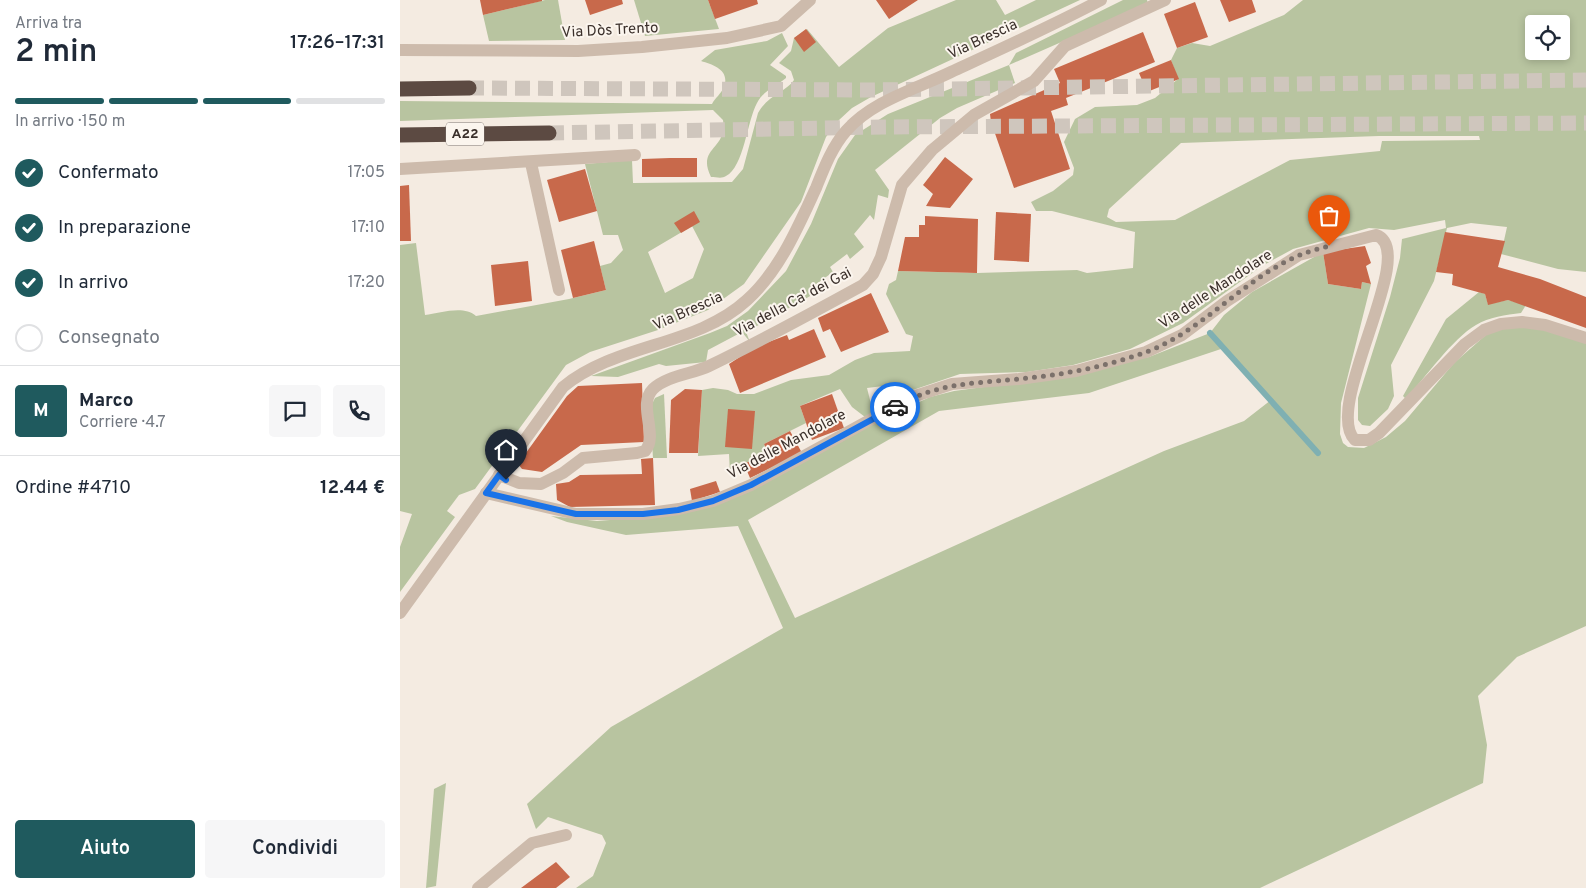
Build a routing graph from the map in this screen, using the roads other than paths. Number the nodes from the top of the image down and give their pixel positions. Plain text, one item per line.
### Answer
1 (810, 0) edge
2 (1101, 0) edge
3 (1165, 0) edge
4 (400, 50) edge
5 (400, 88) edge
6 (469, 88) tunnel mouth
7 (549, 133) tunnel mouth
8 (400, 135) edge
9 (635, 155) dead end
10 (531, 162) junction
11 (400, 169) edge
12 (559, 290) dead end
13 (1586, 338) edge
14 (499, 475) junction
15 (486, 493) junction
16 (400, 613) edge
17 (566, 835) dead end
18 (478, 888) edge

1 - 4 street, Via Dòs Trento
2 - 14 street, Via Brescia
3 - 14 street, Via della Ca' dei Gai
5 - 6 highway
7 - 8 highway, A22
9 - 10 street
10 - 11 street
10 - 12 street
13 - 15 street, Via delle Mandolare
14 - 15 street, Via Brescia
15 - 16 street, Via Brescia
17 - 18 street

